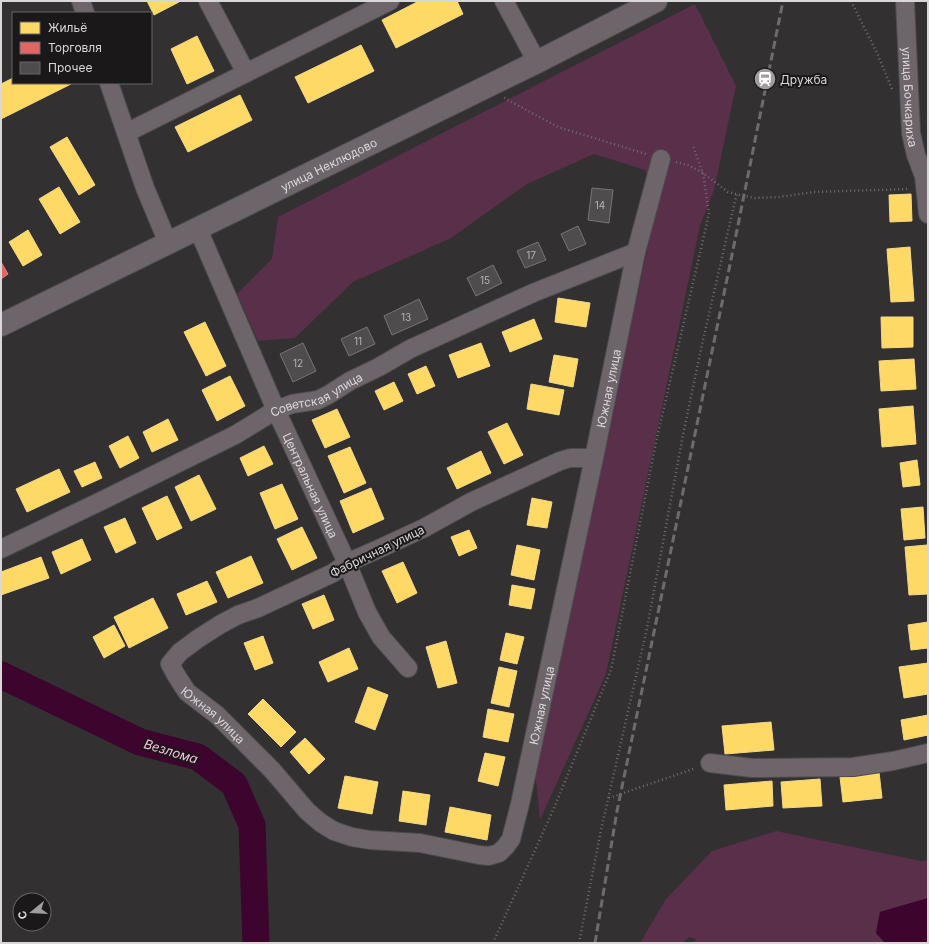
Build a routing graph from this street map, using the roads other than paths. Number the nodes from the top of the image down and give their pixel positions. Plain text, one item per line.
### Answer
1 (82, 1) edge
2 (208, 1) edge
3 (390, 1) edge
4 (504, 1) edge
5 (656, 1) edge
6 (905, 1) edge
7 (85, 12) edge
8 (537, 62) junction
9 (246, 73) junction
10 (109, 84) edge
11 (126, 133) junction
12 (661, 159) road end
13 (926, 180) edge
14 (928, 214) edge
15 (198, 229) junction
16 (168, 243) junction
17 (636, 252) junction
18 (1, 325) edge
19 (276, 410) junction
20 (594, 458) junction
21 (1, 548) edge
22 (347, 563) junction
23 (170, 664) joint
24 (408, 668) dead end
25 (928, 753) edge
26 (710, 763) road end

1 - 7 street
2 - 9 street
3 - 9 street
4 - 8 street
5 - 8 main road, улица Неклюдово
6 - 13 street, улица Бочкариха
8 - 15 main road, улица Неклюдово
9 - 11 street
10 - 11 street
11 - 16 street
12 - 17 street, Южная улица
13 - 14 street, улица Бочкариха
15 - 16 main road, улица Неклюдово
15 - 19 street, Центральная улица
16 - 18 main road, улица Неклюдово
17 - 19 street, Советская улица
17 - 20 street, Южная улица
19 - 21 street, Советская улица
19 - 22 street, Центральная улица
20 - 22 street, Фабричная улица
20 - 23 street, Южная улица
22 - 23 street, Фабричная улица
22 - 24 street, Центральная улица
25 - 26 street

